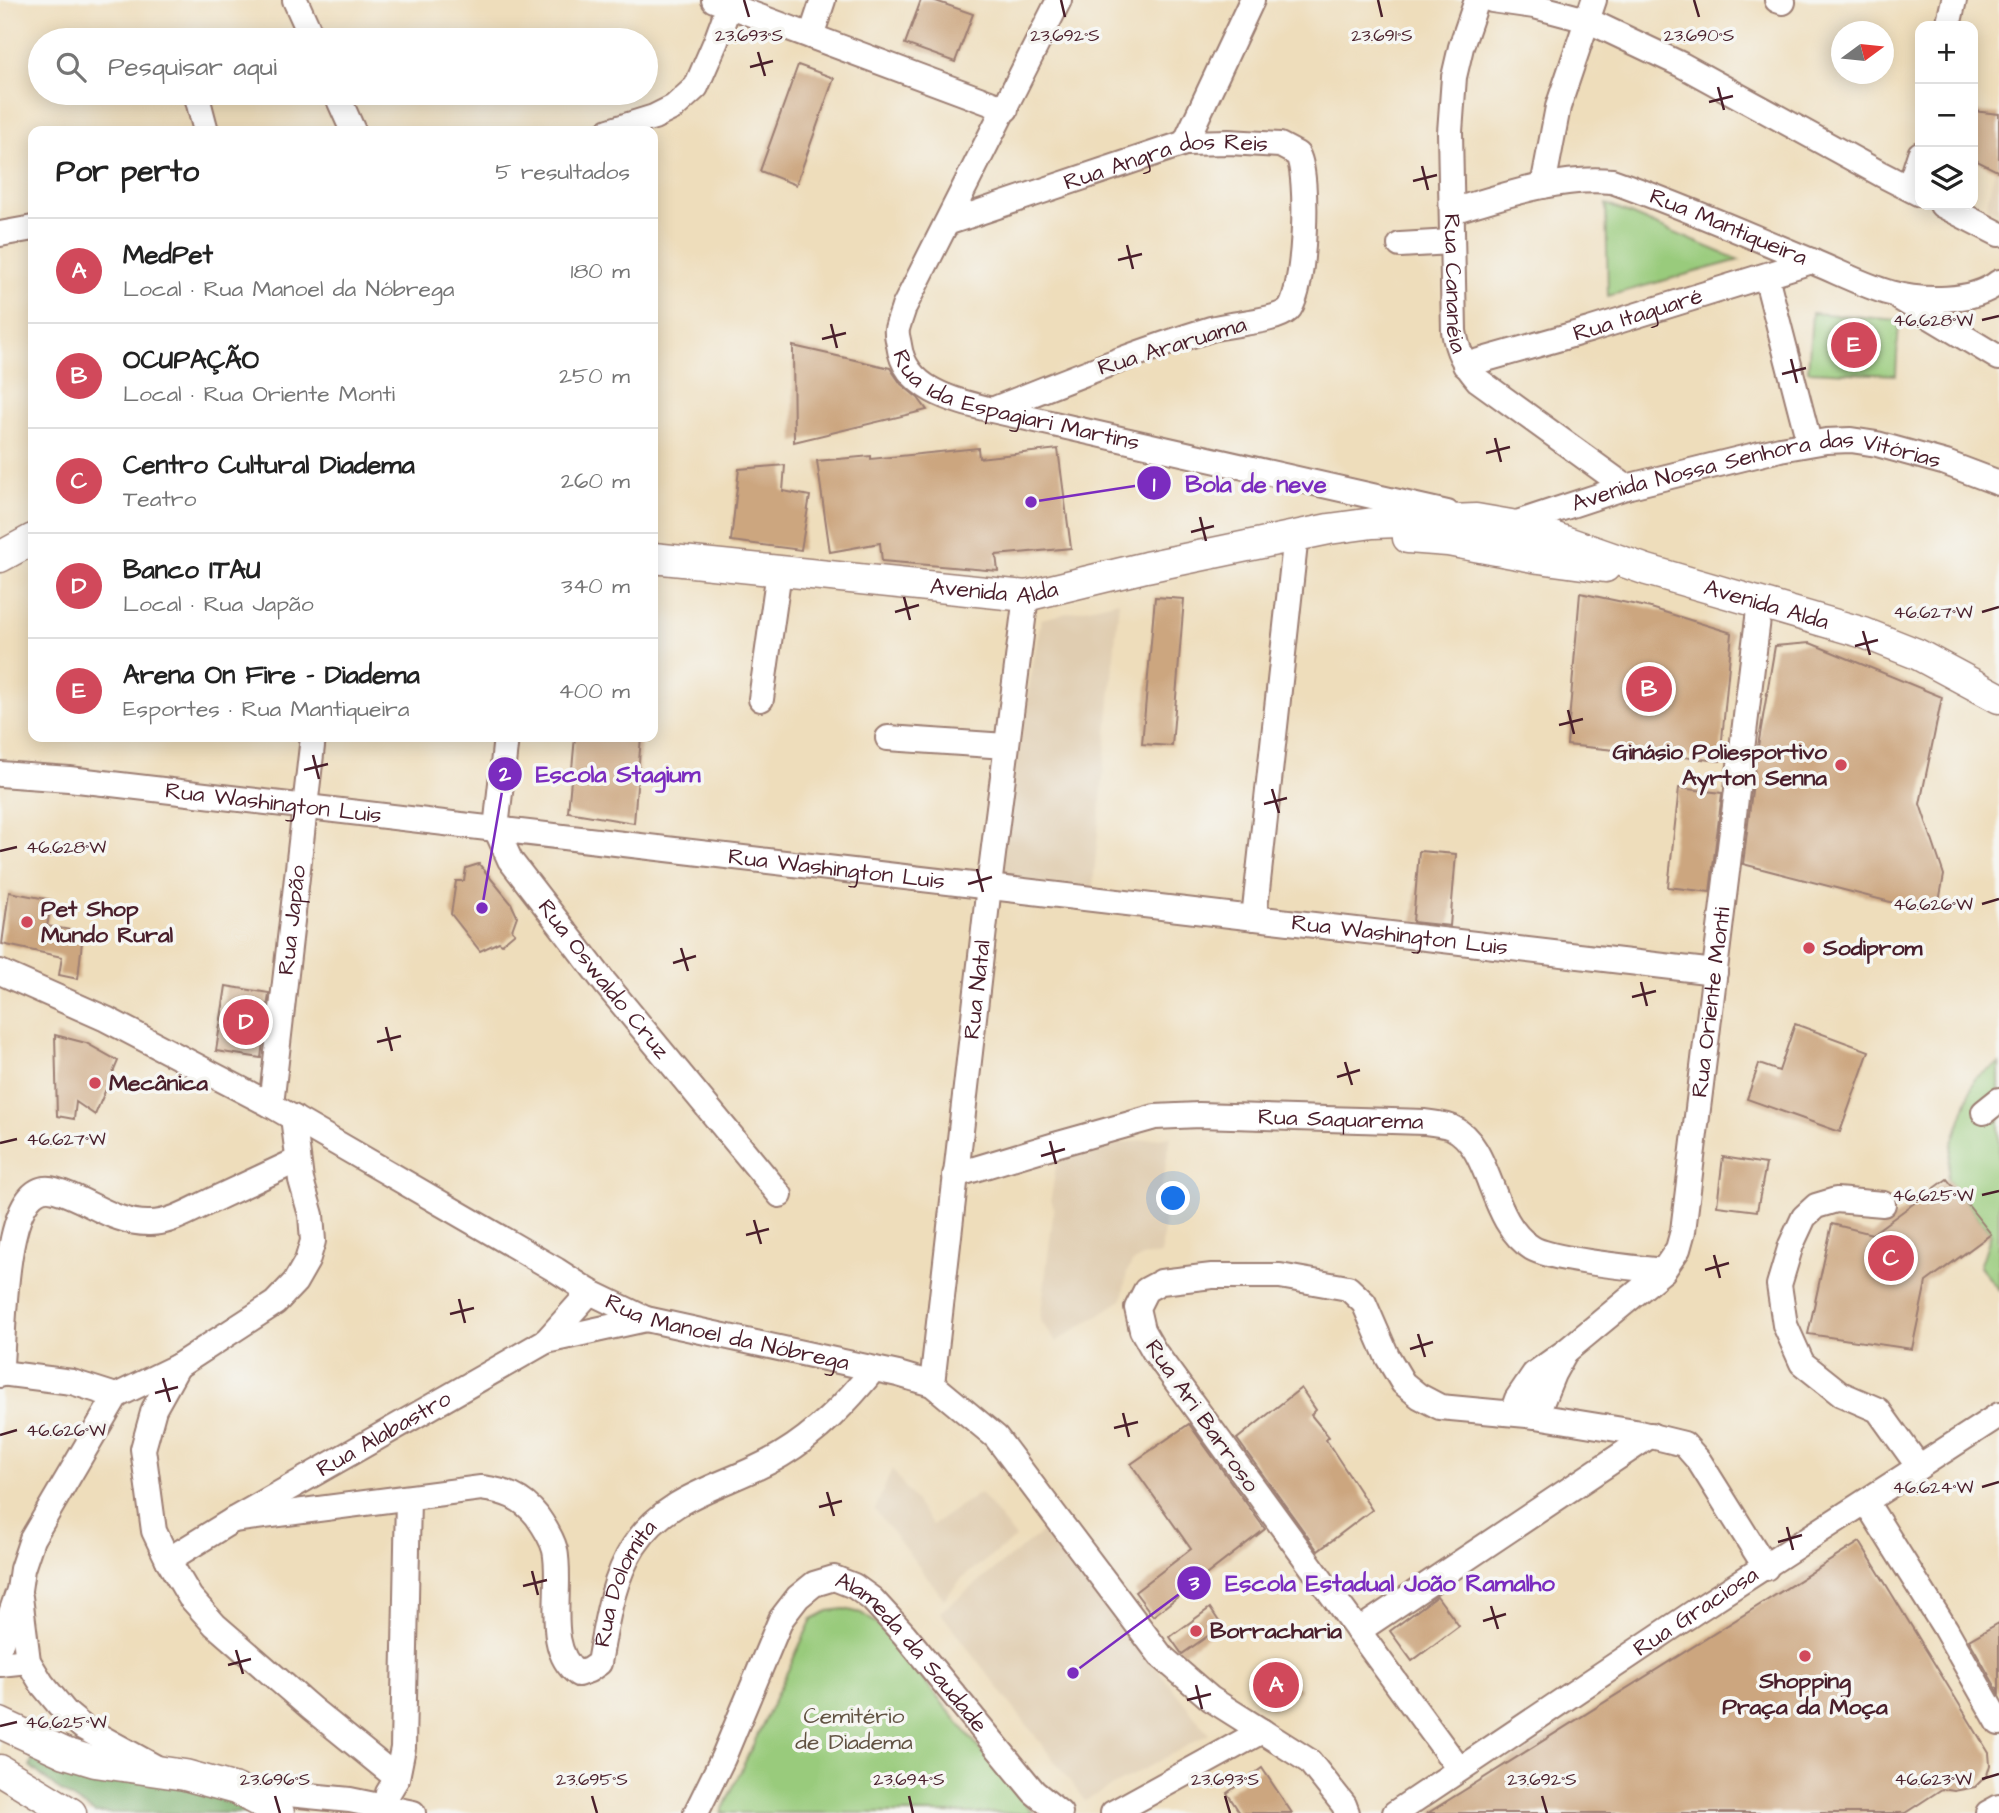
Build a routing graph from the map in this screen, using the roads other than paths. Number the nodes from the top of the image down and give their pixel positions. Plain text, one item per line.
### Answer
1 (295, 0) edge
2 (823, 0) edge
3 (1059, 0) edge
4 (1252, 0) edge
5 (1477, 0) edge
6 (1492, 0) edge
7 (1954, 0) edge
8 (725, 2) edge
9 (1590, 10) edge
10 (1949, 21) edge
11 (308, 28) edge
12 (811, 36) junction
13 (199, 105) edge
14 (341, 105) edge
15 (1006, 109) junction
16 (205, 126) edge
17 (351, 126) edge
18 (624, 126) edge
19 (1185, 143) junction
20 (1543, 186) junction
21 (1915, 191) edge
22 (1952, 210) edge
23 (1452, 211) junction
24 (950, 222) junction
25 (28, 229) edge
26 (0, 233) edge
27 (1999, 234) edge
28 (1451, 242) junction
29 (1303, 243) joint
30 (1400, 245) dead end
31 (1812, 261) junction
32 (1766, 276) junction
33 (1999, 282) edge
34 (1891, 293) junction
35 (1999, 358) edge
36 (1465, 365) junction
37 (992, 410) junction
38 (1809, 443) junction
39 (1999, 483) edge
40 (1626, 487) junction
41 (1476, 519) junction
42 (1511, 524) junction
43 (1329, 529) junction
44 (1296, 535) junction
45 (1448, 541) junction
46 (28, 542) edge
47 (0, 557) edge
48 (658, 559) edge
49 (1647, 570) junction
50 (779, 571) junction
51 (1026, 596) junction
52 (1760, 602) junction
53 (1999, 698) edge
54 (761, 699) dead end
55 (888, 738) dead end
56 (312, 742) edge
57 (505, 742) edge
58 (1006, 746) junction
59 (0, 774) edge
60 (306, 807) junction
61 (496, 829) junction
62 (989, 886) junction
63 (1254, 918) junction
64 (0, 972) edge
65 (1715, 972) junction
66 (271, 1105) junction
67 (293, 1117) junction
68 (298, 1160) junction
69 (955, 1175) junction
70 (780, 1195) dead end
71 (1883, 1204) dead end
72 (1663, 1271) junction
73 (590, 1292) junction
74 (646, 1319) junction
75 (546, 1341) junction
76 (178, 1366) junction
77 (874, 1369) junction
78 (0, 1374) edge
79 (932, 1384) junction
80 (116, 1396) junction
81 (1524, 1414) junction
82 (1999, 1415) edge
83 (1651, 1435) junction
84 (1919, 1467) junction
85 (408, 1498) junction
86 (1866, 1502) junction
87 (233, 1520) junction
88 (168, 1560) junction
89 (1766, 1567) junction
90 (19, 1590) junction
91 (1358, 1631) junction
92 (0, 1646) edge
93 (28, 1661) junction
94 (0, 1664) edge
95 (0, 1723) edge
96 (1999, 1723) edge
97 (1262, 1731) junction
98 (1459, 1769) junction
99 (0, 1770) edge
100 (164, 1772) junction
101 (397, 1778) junction
102 (236, 1789) junction
103 (1999, 1807) edge
104 (382, 1810) edge
105 (62, 1811) edge
106 (279, 1813) edge
107 (413, 1813) edge
108 (696, 1813) edge
109 (1060, 1813) edge
110 (1113, 1813) edge
111 (1347, 1813) edge
112 (1395, 1813) edge
113 (1988, 1813) edge

1 - 11 street
2 - 12 street
3 - 15 street, Rua Ida Espagiari Martins
4 - 19 street
5 - 23 street, Rua Cananéia
6 - 9 street
7 - 10 street
8 - 12 street
8 - 18 street
9 - 20 street
9 - 21 street
12 - 15 street
13 - 16 street
14 - 17 street
15 - 24 street, Rua Ida Espagiari Martins
19 - 24 street, Rua Angra dos Reis
19 - 29 street, Rua Angra dos Reis
20 - 23 street, Rua Mantiqueira
20 - 31 street, Rua Mantiqueira
22 - 27 street
23 - 28 street, Rua Cananéia
24 - 37 street, Rua Ida Espagiari Martins
25 - 26 street
28 - 30 street
28 - 36 street, Rua Cananéia
29 - 37 street, Rua Araruama
31 - 32 street, Rua Itaguaré
31 - 34 street, Rua Mantiqueira
32 - 36 street, Rua Itaguaré
32 - 38 street
33 - 34 street, Rua Mantiqueira
34 - 35 street
36 - 40 street, Rua Cananéia
37 - 41 street, Rua Ida Espagiari Martins
38 - 39 street, Avenida Nossa Senhora das Vitórias
38 - 40 street, Avenida Nossa Senhora das Vitórias
40 - 42 street, Avenida Nossa Senhora das Vitórias
41 - 42 main road, Avenida Alda
41 - 43 main road, Avenida Alda
42 - 45 main road
42 - 49 main road, Avenida Alda
43 - 44 main road, Avenida Alda
43 - 45 main road, Avenida Alda
44 - 51 main road, Avenida Alda
44 - 63 street
45 - 49 main road, Avenida Alda
46 - 47 main road
48 - 50 main road, Avenida Alda
49 - 52 main road, Avenida Alda
50 - 51 main road, Avenida Alda
50 - 54 street
51 - 58 street, Rua Natal
52 - 53 main road, Avenida Alda
52 - 65 street, Rua Oriente Monti
55 - 58 street
56 - 60 street, Rua Japão
57 - 61 street
58 - 62 street, Rua Natal
59 - 60 street, Rua Washington Luis
60 - 61 street, Rua Washington Luis
60 - 66 street, Rua Japão
61 - 62 street, Rua Washington Luis
61 - 70 street, Rua Oswaldo Cruz
62 - 63 street, Rua Washington Luis
62 - 69 street, Rua Natal
63 - 65 street, Rua Washington Luis
64 - 66 street, Rua Manoel da Nóbrega
65 - 72 street, Rua Oriente Monti
66 - 67 street, Rua Manoel da Nóbrega
67 - 68 street
67 - 73 street, Rua Manoel da Nóbrega
68 - 76 street
68 - 78 street
69 - 72 street, Rua Saquarema
69 - 79 street, Rua Natal
71 - 84 street
72 - 81 street, Rua Oriente Monti
73 - 74 street, Rua Manoel da Nóbrega
73 - 75 street, Rua Alabastro
74 - 75 street
74 - 77 street, Rua Manoel da Nóbrega
75 - 87 street, Rua Alabastro
76 - 80 street
76 - 88 street
77 - 79 street, Rua Manoel da Nóbrega
77 - 85 street, Rua Dolomita
78 - 80 street
79 - 97 street, Rua Manoel da Nóbrega
80 - 90 street
81 - 83 street
81 - 91 street, Rua Ari Barroso
82 - 84 street, Rua Graciosa
83 - 89 street
83 - 91 street
84 - 86 street, Rua Graciosa
85 - 87 street, Rua Dolomita
85 - 101 street
86 - 89 street, Rua Graciosa
86 - 96 street
87 - 88 street, Rua Alabastro
88 - 101 street
89 - 98 street, Rua Graciosa
90 - 92 street
90 - 93 street
91 - 98 street, Rua Ari Barroso
93 - 94 street
93 - 100 street
95 - 100 main road
97 - 110 street
97 - 111 street, Rua Manoel da Nóbrega
98 - 112 street, Rua Graciosa
99 - 105 main road
100 - 102 main road
101 - 104 street
102 - 104 street
102 - 106 main road
103 - 113 street
104 - 107 street
108 - 109 street, Alameda da Saudade

